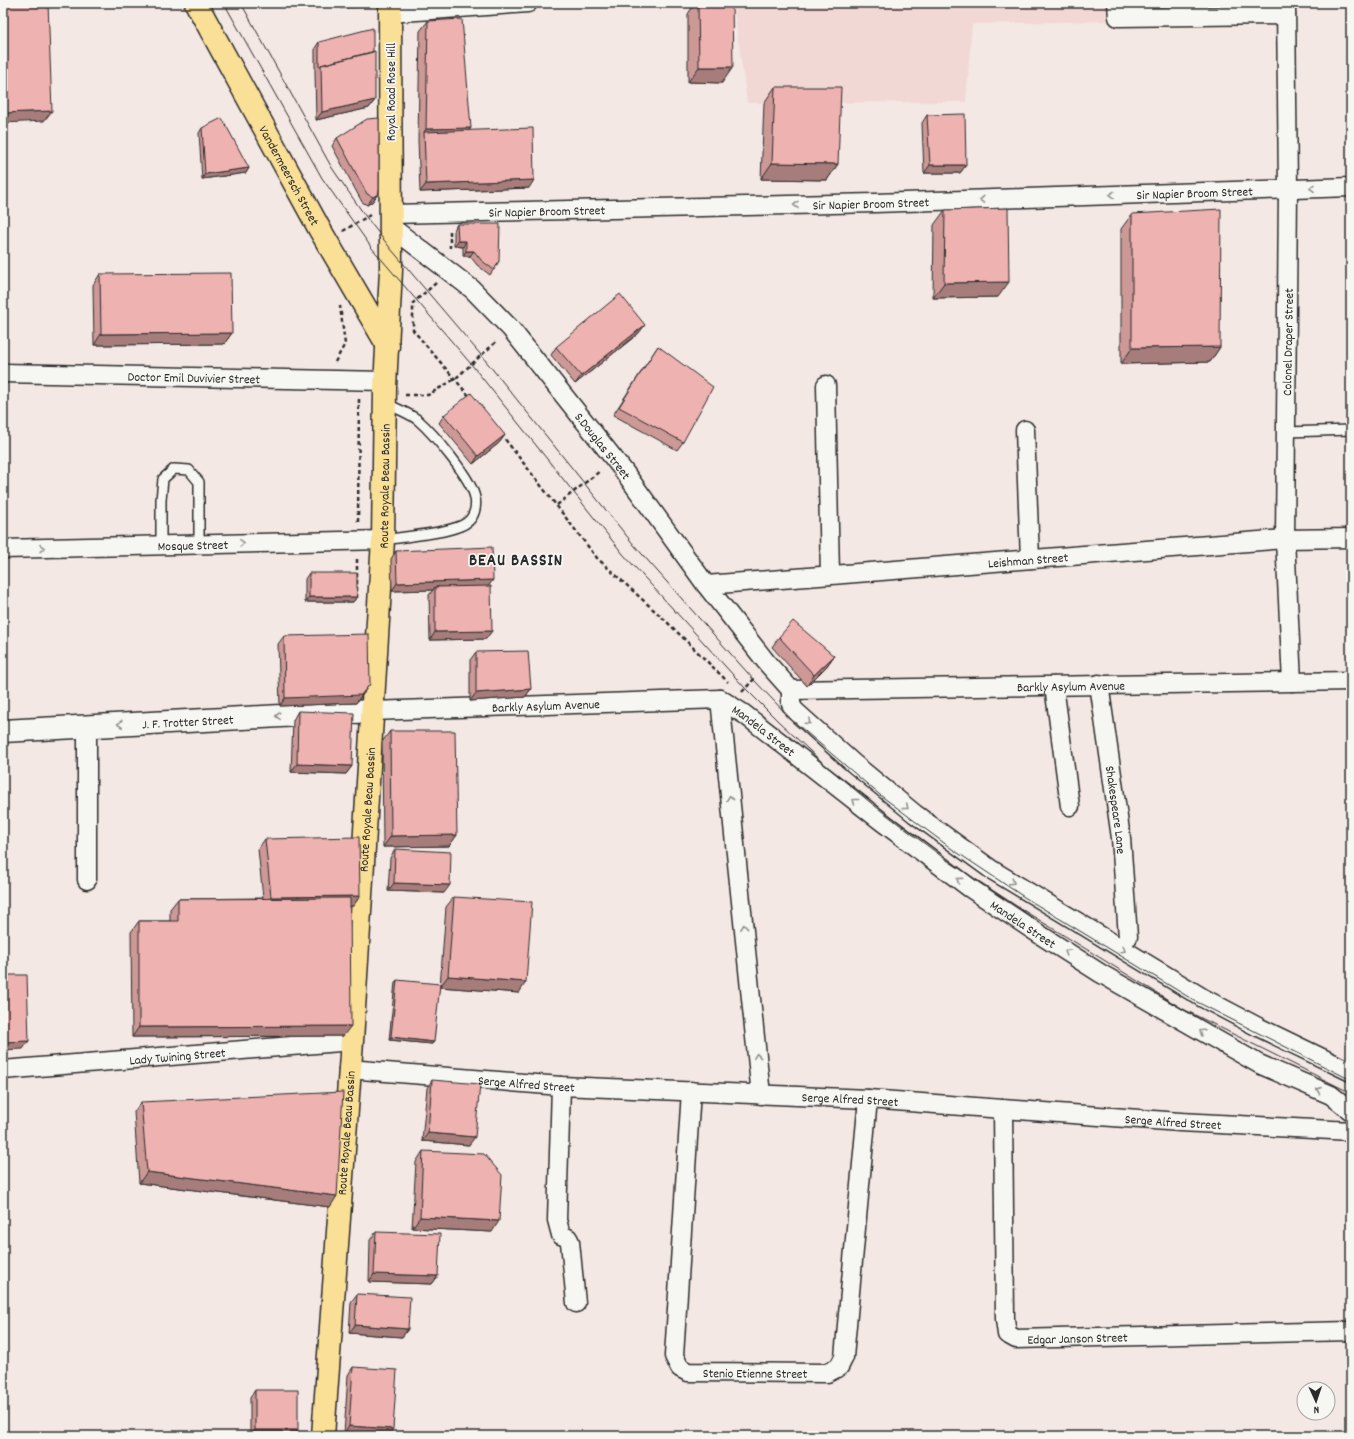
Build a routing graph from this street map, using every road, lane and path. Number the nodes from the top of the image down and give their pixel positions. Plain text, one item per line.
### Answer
1 (196, 3) edge
2 (528, 3) edge
3 (1117, 3) edge
4 (390, 8) edge
5 (1286, 9) edge
6 (390, 181) joint
7 (1351, 188) edge
8 (1288, 189) junction
9 (450, 212) junction
10 (390, 220) junction
11 (450, 270) junction
12 (388, 346) junction
13 (3, 373) edge
14 (386, 381) junction
15 (826, 385) dead end
16 (473, 401) edge
17 (385, 403) junction
18 (497, 430) edge
19 (1025, 430) dead end
20 (1351, 430) edge
21 (1286, 432) junction
22 (615, 460) junction
23 (557, 505) junction
24 (1351, 538) edge
25 (1285, 539) junction
26 (383, 540) junction
27 (199, 544) junction
28 (161, 545) junction
29 (3, 549) edge
30 (1030, 559) junction
31 (830, 575) junction
32 (706, 585) junction
33 (758, 675) dead end
34 (1351, 681) edge
35 (729, 682) dead end
36 (1292, 682) junction
37 (1099, 684) junction
38 (1054, 686) junction
39 (791, 690) junction
40 (740, 694) dead end
41 (720, 699) junction
42 (372, 711) junction
43 (87, 726) junction
44 (3, 731) edge
45 (1070, 806) dead end
46 (87, 880) dead end
47 (1128, 937) dead end
48 (352, 1042) junction
49 (348, 1069) junction
50 (3, 1070) edge
51 (1351, 1072) edge
52 (561, 1086) junction
53 (691, 1091) junction
54 (761, 1095) junction
55 (868, 1099) junction
56 (1003, 1109) junction
57 (1351, 1111) edge
58 (1351, 1131) edge
59 (576, 1302) dead end
60 (1351, 1331) edge
61 (323, 1436) edge

1 - 12 main road, Vandermeersch Street
2 - 4 street
3 - 5 street
4 - 6 main road, Royal Road Rose Hill
5 - 8 street, Colonel Draper Street
6 - 10 main road, Route Royale Beau Bassin
7 -> 8 street, Sir Napier Broom Street
8 -> 9 street, Sir Napier Broom Street
8 - 21 street, Colonel Draper Street
9 - 10 street, Sir Napier Broom Street
9 - 11 path
10 - 11 street, S.Douglas Street
10 - 12 main road, Route Royale Beau Bassin
11 - 16 path
11 - 22 street, S.Douglas Street
12 - 14 main road, Route Royale Beau Bassin
13 - 14 street, Doctor Emil Duvivier Street
14 - 17 main road, Route Royale Beau Bassin
15 - 31 street
17 - 26 main road, Route Royale Beau Bassin
17 - 26 lane
18 - 23 path
19 - 30 street
20 - 21 lane
21 - 25 street, Colonel Draper Street
22 - 23 path
22 - 32 street, S.Douglas Street
23 - 35 path
24 - 25 street, Leishman Street
25 - 30 street, Leishman Street
25 - 36 street, Colonel Draper Street
27 -> 26 street, Mosque Street
26 - 42 main road, Route Royale Beau Bassin
27 - 28 street, Mosque Street
27 - 28 lane
29 -> 28 street, Mosque Street
30 - 31 street, Leishman Street
31 - 32 street, Leishman Street
32 - 39 street, S.Douglas Street
33 - 40 path
34 - 36 street, Barkly Asylum Avenue
36 - 37 street, Barkly Asylum Avenue
37 - 38 street, Barkly Asylum Avenue
37 - 47 street, Shakespeare Lane
38 - 39 street, Barkly Asylum Avenue
38 - 45 street
39 -> 51 street
41 - 42 street, Barkly Asylum Avenue
54 -> 41 street
57 -> 41 street, Mandela Street
42 -> 43 street, J. F. Trotter Street
42 - 48 main road, Route Royale Beau Bassin
43 - 44 street, J. F. Trotter Street
43 - 46 street
48 - 49 main road, Route Royale Beau Bassin
48 - 50 street, Lady Twining Street
49 - 52 street, Serge Alfred Street
49 - 61 main road, Route Royale Beau Bassin
52 - 53 street, Serge Alfred Street
52 - 59 street
53 - 54 street, Serge Alfred Street
53 - 55 street, Stenio Etienne Street
54 - 55 street, Serge Alfred Street
55 - 56 street, Serge Alfred Street
56 - 58 street, Serge Alfred Street
56 - 60 street, Edgar Janson Street

